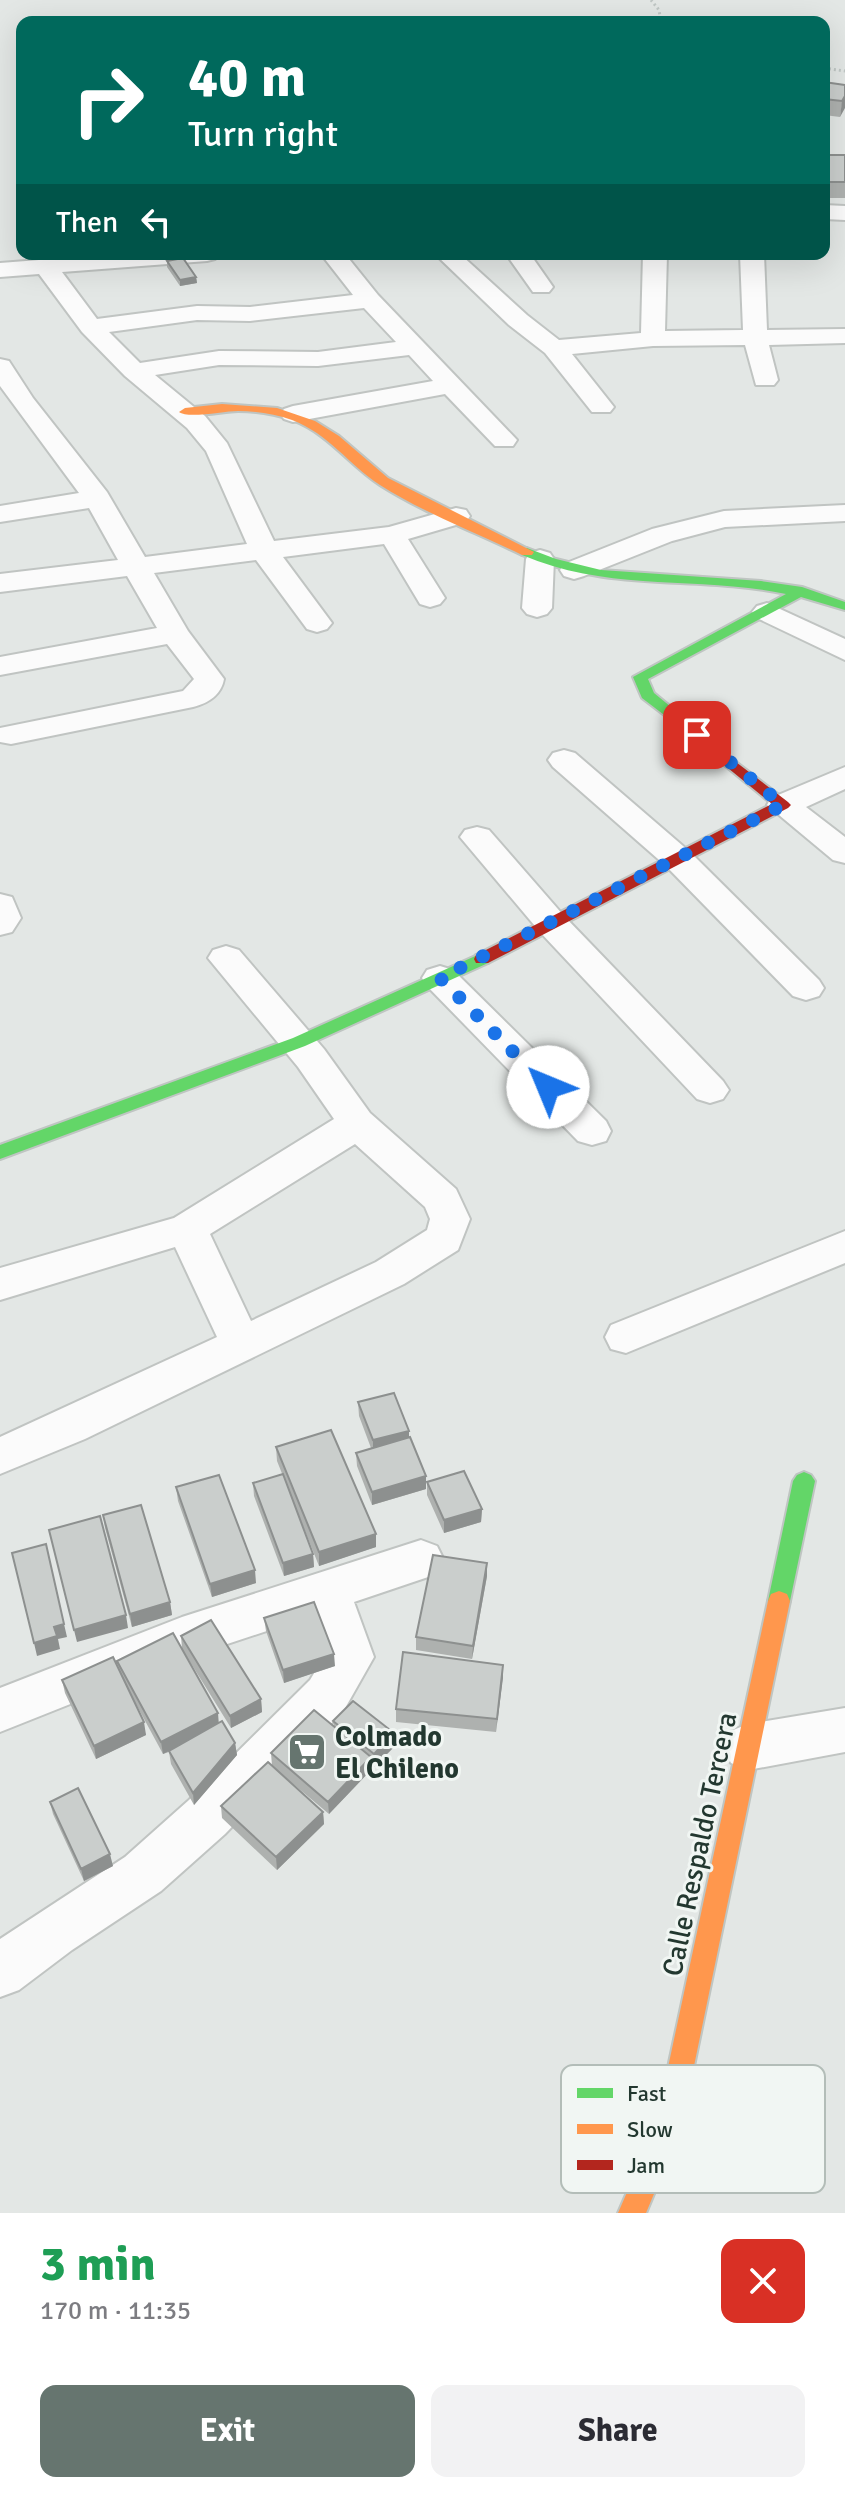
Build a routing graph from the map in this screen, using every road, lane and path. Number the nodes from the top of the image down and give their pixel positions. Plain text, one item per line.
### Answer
1 (133, 260) edge
2 (338, 260) edge
3 (453, 260) edge
4 (522, 260) edge
5 (655, 260) edge
6 (752, 260) edge
7 (46, 267) junction
8 (0, 270) edge
9 (541, 287) dead end
10 (370, 300) junction
11 (91, 327) junction
12 (755, 336) junction
13 (845, 336) edge
14 (653, 339) junction
15 (415, 347) junction
16 (554, 348) junction
17 (0, 366) edge
18 (134, 371) junction
19 (765, 380) dead end
20 (451, 385) junction
21 (601, 407) dead end
22 (185, 412) junction
23 (293, 414) junction
24 (504, 440) dead end
25 (97, 498) junction
26 (845, 513) edge
27 (0, 514) edge
28 (456, 516) junction
29 (392, 535) junction
30 (264, 551) junction
31 (540, 559) junction
32 (137, 566) junction
33 (574, 570) junction
34 (0, 583) edge
35 (802, 591) junction
36 (430, 598) dead end
37 (845, 606) edge
38 (537, 608) dead end
39 (767, 612) junction
40 (317, 623) dead end
41 (175, 634) junction
42 (845, 651) edge
43 (0, 666) edge
44 (11, 735) dead end
45 (564, 760) dead end
46 (845, 777) edge
47 (783, 805) junction
48 (477, 837) dead end
49 (845, 853) edge
50 (678, 859) junction
51 (0, 905) edge
52 (0, 924) edge
53 (552, 924) junction
54 (226, 958) dead end
55 (440, 978) junction
56 (806, 988) dead end
57 (299, 1042) junction
58 (710, 1090) dead end
59 (356, 1123) junction
60 (592, 1131) dead end
61 (0, 1152) edge
62 (187, 1229) junction
63 (845, 1246) edge
64 (0, 1284) edge
65 (626, 1337) dead end
66 (241, 1343) junction
67 (0, 1456) edge
68 (804, 1481) dead end
69 (421, 1560) dead end
70 (322, 1592) junction
71 (0, 1710) edge
72 (845, 1730) edge
73 (748, 1747) junction
74 (0, 1971) edge
75 (681, 2065) edge
76 (641, 2193) edge
77 (632, 2213) edge

1 - 7 street
2 - 10 street
3 - 16 street
4 - 9 street
5 - 14 street
6 - 12 street
7 - 8 street
7 - 11 street
10 - 11 street
10 - 15 street
11 - 18 street
12 - 13 street
12 - 14 street
12 - 19 street
14 - 16 street
15 - 18 street
15 - 20 street
16 - 21 street
17 - 25 street
18 - 22 street
20 - 23 street
20 - 24 street
22 - 23 street
22 - 30 street
23 - 28 street
25 - 27 street
25 - 32 street
26 - 33 street
28 - 29 street
28 - 31 street
29 - 30 street
29 - 36 street
30 - 32 street
30 - 40 street
31 - 33 street
31 - 38 street
32 - 34 street
32 - 41 street
33 - 35 street
35 - 37 street
35 - 39 street
39 - 42 street
39 - 47 street
41 - 43 street
41 - 44 street
45 - 50 street
46 - 47 street
47 - 49 street
47 - 50 street
48 - 53 street
50 - 53 street
50 - 56 street
51 - 52 street
53 - 55 street
53 - 58 street
54 - 57 street
55 - 57 street
55 - 60 street
57 - 59 street
57 - 61 street
59 - 62 street
59 - 66 street
62 - 64 street
62 - 66 street
63 - 65 street
66 - 67 street
68 - 73 street, Calle Respaldo Tercera
69 - 70 street
70 - 71 street
70 - 74 street
72 - 73 street
73 - 75 street, Calle Respaldo Tercera
76 - 77 street, Calle Respaldo Tercera

